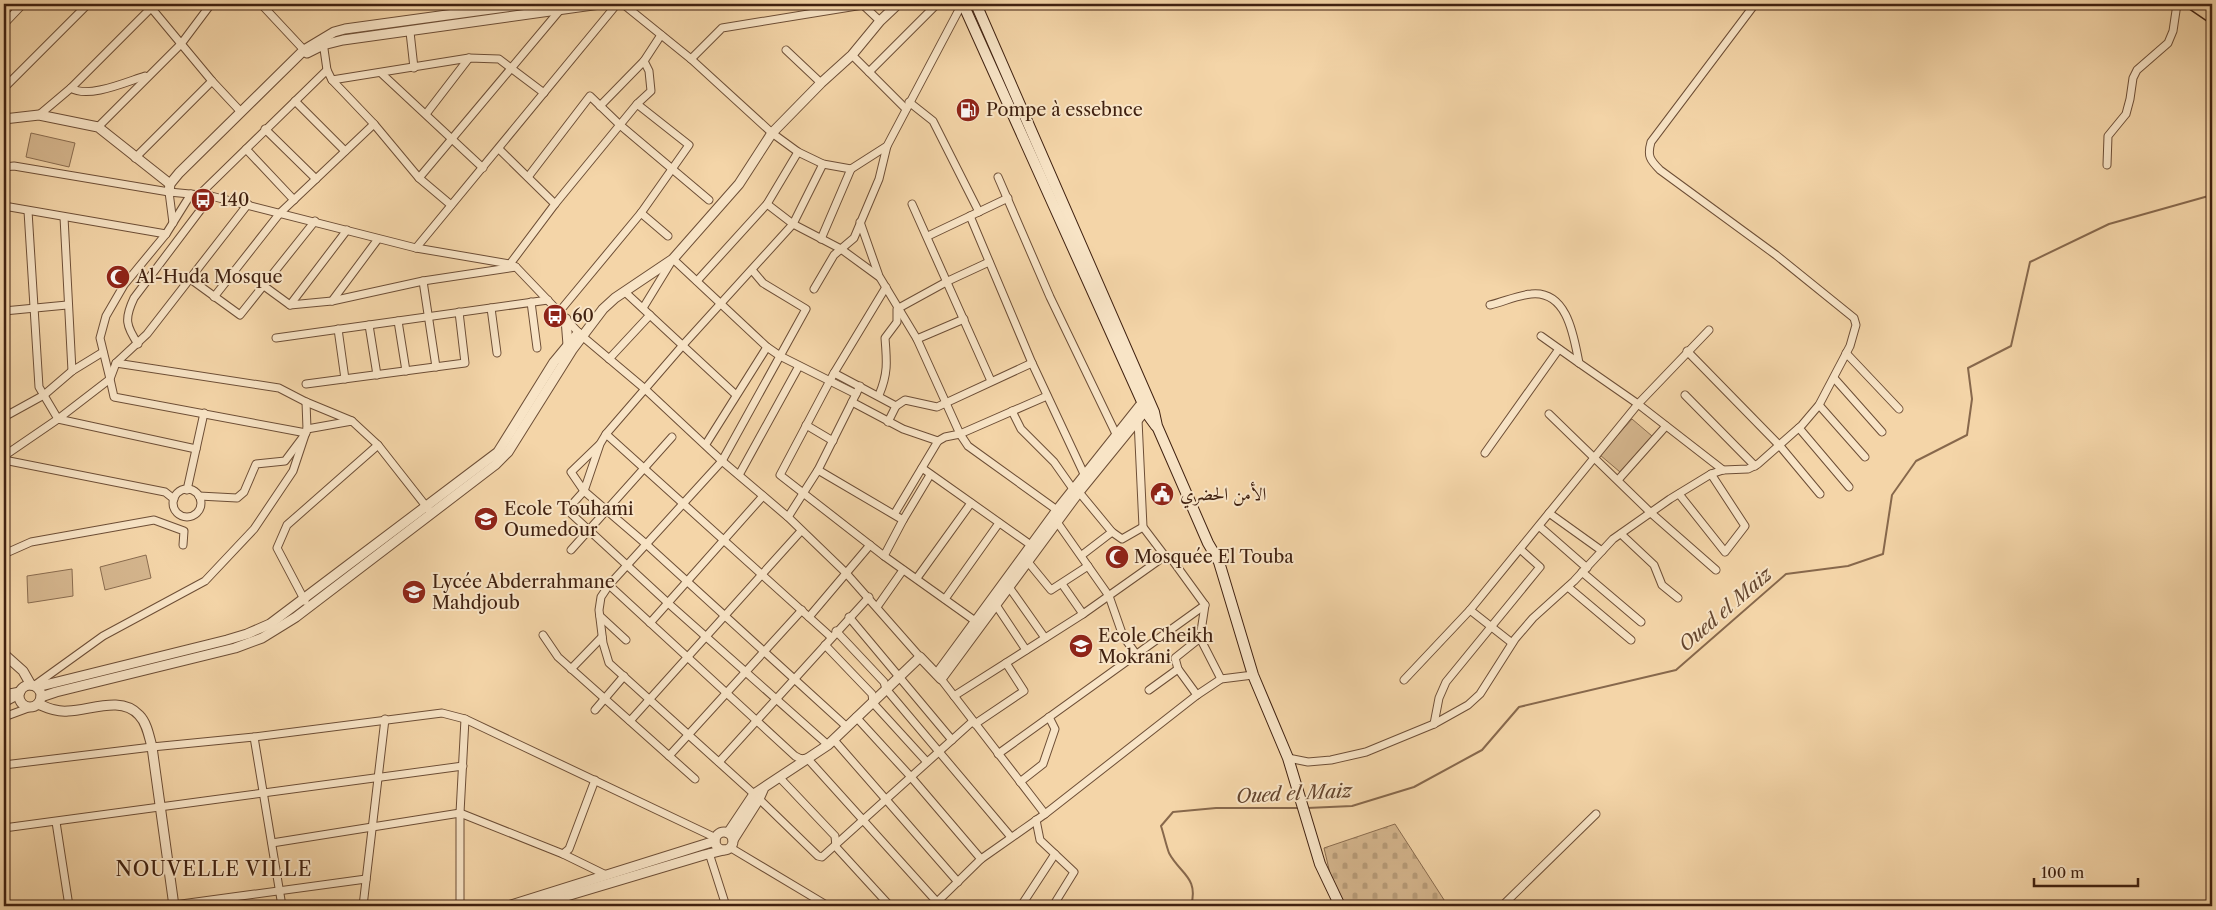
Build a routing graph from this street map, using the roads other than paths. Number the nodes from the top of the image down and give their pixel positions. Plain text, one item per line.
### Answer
1 (24, 4) edge
2 (88, 4) edge
3 (211, 4) edge
4 (261, 4) edge
5 (527, 4) edge
6 (600, 4) edge
7 (617, 4) edge
8 (623, 4) edge
9 (898, 4) edge
10 (937, 4) edge
11 (962, 4) edge
12 (976, 4) edge
13 (1754, 4) edge
14 (2177, 4) edge
15 (2193, 4) edge
16 (150, 6) edge
17 (560, 10) junction
18 (2212, 17) edge
19 (880, 21) junction
20 (4, 24) edge
21 (410, 32) junction
22 (661, 35) junction
23 (323, 41) junction
24 (181, 44) junction
25 (786, 50) dead end
26 (301, 53) junction
27 (852, 55) junction
28 (469, 58) junction
29 (691, 59) junction
30 (644, 61) junction
31 (414, 68) junction
32 (511, 68) junction
33 (327, 70) junction
34 (868, 72) junction
35 (381, 73) junction
36 (147, 76) junction
37 (332, 80) junction
38 (212, 81) junction
39 (821, 83) junction
40 (4, 88) edge
41 (71, 88) junction
42 (544, 93) junction
43 (295, 101) junction
44 (637, 104) junction
45 (908, 105) junction
46 (600, 106) junction
47 (241, 112) junction
48 (39, 114) junction
49 (426, 114) junction
50 (4, 119) edge
51 (374, 124) junction
52 (620, 125) junction
53 (98, 127) junction
54 (265, 129) junction
55 (772, 133) junction
56 (452, 138) junction
57 (887, 146) junction
58 (246, 149) junction
59 (499, 149) junction
60 (345, 151) junction
61 (798, 152) junction
62 (135, 158) junction
63 (823, 164) junction
64 (2107, 165) dead end
65 (4, 167) edge
66 (483, 168) junction
67 (850, 169) junction
68 (672, 170) junction
69 (528, 176) junction
70 (998, 177) dead end
71 (419, 178) junction
72 (316, 179) junction
73 (169, 188) junction
74 (191, 194) junction
75 (200, 194) junction
76 (211, 196) junction
77 (1008, 198) junction
78 (294, 200) junction
79 (709, 200) dead end
80 (248, 204) junction
81 (555, 204) junction
82 (766, 204) junction
83 (912, 204) dead end
84 (451, 205) junction
85 (4, 206) edge
86 (28, 211) junction
87 (979, 212) junction
88 (280, 213) junction
89 (641, 213) junction
90 (970, 216) junction
91 (64, 217) junction
92 (315, 221) junction
93 (860, 222) junction
94 (173, 223) junction
95 (793, 224) junction
96 (347, 230) junction
97 (166, 234) junction
98 (668, 236) dead end
99 (928, 236) junction
100 (378, 238) junction
101 (821, 239) junction
102 (416, 248) junction
103 (841, 250) junction
104 (673, 259) junction
105 (989, 262) junction
106 (513, 266) junction
107 (752, 270) junction
108 (879, 276) junction
109 (189, 278) junction
110 (422, 281) junction
111 (696, 281) junction
112 (948, 281) junction
113 (264, 286) junction
114 (886, 287) junction
115 (814, 289) dead end
116 (625, 292) junction
117 (214, 297) junction
118 (548, 300) junction
119 (332, 301) junction
120 (531, 302) junction
121 (721, 303) junction
122 (290, 305) junction
123 (67, 306) junction
124 (1490, 306) dead end
125 (491, 308) junction
126 (643, 308) junction
127 (898, 309) junction
128 (34, 310) junction
129 (4, 311) edge
130 (459, 312) junction
131 (559, 312) junction
132 (650, 315) junction
133 (427, 317) junction
134 (566, 319) junction
135 (964, 319) junction
136 (398, 321) junction
137 (369, 325) junction
138 (338, 329) junction
139 (1709, 330) dead end
140 (580, 334) junction
141 (1541, 336) dead end
142 (276, 338) dead end
143 (917, 339) junction
144 (138, 344) junction
145 (568, 345) junction
146 (683, 345) junction
147 (767, 347) junction
148 (537, 348) dead end
149 (1559, 349) junction
150 (1687, 351) junction
151 (103, 352) junction
152 (497, 353) dead end
153 (1846, 353) junction
154 (780, 356) junction
155 (609, 359) junction
156 (116, 363) junction
157 (1032, 363) junction
158 (1579, 364) junction
159 (799, 366) junction
160 (436, 367) junction
161 (72, 371) junction
162 (406, 371) junction
163 (834, 373) junction
164 (377, 375) junction
165 (4, 378) edge
166 (1834, 378) junction
167 (110, 379) junction
168 (345, 379) junction
169 (830, 381) junction
170 (991, 381) junction
171 (306, 384) dead end
172 (860, 386) junction
173 (645, 390) junction
174 (736, 394) junction
175 (856, 394) junction
176 (44, 395) junction
177 (878, 395) junction
178 (1685, 395) dead end
179 (1047, 396) junction
180 (306, 402) junction
181 (852, 402) junction
182 (947, 403) junction
183 (1146, 403) junction
184 (1638, 404) junction
185 (896, 406) junction
186 (1819, 406) junction
187 (1899, 409) dead end
188 (1012, 411) junction
189 (204, 413) junction
190 (1549, 414) dead end
191 (5, 416) edge
192 (58, 419) junction
193 (1138, 420) junction
194 (352, 421) junction
195 (888, 422) junction
196 (806, 425) junction
197 (1666, 426) junction
198 (1799, 428) junction
199 (307, 431) junction
200 (1882, 432) dead end
201 (606, 434) junction
202 (960, 434) junction
203 (1116, 434) junction
204 (672, 437) dead end
205 (833, 441) junction
206 (938, 441) junction
207 (600, 444) junction
208 (706, 444) junction
209 (378, 445) junction
210 (1780, 446) junction
211 (196, 449) junction
212 (1485, 453) dead end
213 (1865, 457) dead end
214 (4, 458) edge
215 (1595, 459) junction
216 (722, 461) junction
217 (1755, 466) junction
218 (644, 468) junction
219 (922, 468) junction
220 (818, 470) junction
221 (1723, 470) junction
222 (1084, 474) junction
223 (1711, 474) junction
224 (740, 475) junction
225 (930, 475) junction
226 (1618, 480) junction
227 (1849, 487) dead end
228 (187, 490) junction
229 (584, 491) junction
230 (1076, 491) junction
231 (805, 493) junction
232 (1679, 494) junction
233 (1820, 494) dead end
234 (198, 496) junction
235 (763, 496) junction
236 (174, 500) junction
237 (971, 503) junction
238 (684, 504) junction
239 (426, 505) junction
240 (606, 511) junction
241 (1060, 512) junction
242 (1651, 512) junction
243 (433, 514) junction
244 (895, 514) junction
245 (1550, 514) junction
246 (182, 516) junction
247 (788, 517) junction
248 (903, 520) junction
249 (1057, 522) junction
250 (999, 523) junction
251 (170, 525) junction
252 (1539, 526) junction
253 (1143, 527) junction
254 (588, 531) junction
255 (801, 531) junction
256 (1112, 532) junction
257 (1621, 534) junction
258 (724, 540) junction
259 (646, 544) junction
260 (870, 545) junction
261 (184, 546) dead end
262 (1034, 547) junction
263 (1520, 549) junction
264 (571, 550) dead end
265 (1602, 551) junction
266 (4, 554) edge
267 (884, 556) junction
268 (1082, 556) junction
269 (1165, 556) junction
270 (1028, 562) junction
271 (627, 564) junction
272 (1088, 566) junction
273 (903, 570) junction
274 (1584, 570) junction
275 (1716, 570) dead end
276 (846, 573) junction
277 (762, 574) junction
278 (916, 578) junction
279 (686, 582) junction
280 (1062, 584) junction
281 (609, 585) junction
282 (1009, 587) junction
283 (1568, 587) junction
284 (868, 596) junction
285 (1109, 596) junction
286 (1678, 598) dead end
287 (304, 599) junction
288 (945, 599) junction
289 (668, 603) junction
290 (996, 605) junction
291 (1205, 605) junction
292 (877, 607) junction
293 (308, 608) junction
294 (802, 610) junction
295 (1470, 610) junction
296 (1083, 614) junction
297 (725, 615) junction
298 (600, 616) junction
299 (809, 617) junction
300 (849, 617) junction
301 (1641, 622) dead end
302 (650, 623) junction
303 (977, 623) junction
304 (1492, 626) junction
305 (834, 634) junction
306 (543, 635) dead end
307 (705, 636) junction
308 (602, 637) junction
309 (1045, 638) junction
310 (1200, 638) junction
311 (626, 640) dead end
312 (1631, 640) dead end
313 (1512, 644) junction
314 (825, 645) junction
315 (1026, 650) junction
316 (763, 651) junction
317 (4, 654) edge
318 (1136, 654) junction
319 (687, 657) junction
320 (920, 657) junction
321 (1006, 663) junction
322 (571, 668) junction
323 (1178, 669) junction
324 (745, 671) junction
325 (1253, 675) junction
326 (624, 676) junction
327 (899, 676) junction
328 (939, 677) junction
329 (794, 678) junction
330 (1221, 680) junction
331 (1404, 680) dead end
332 (34, 686) junction
333 (886, 689) junction
334 (1149, 690) dead end
335 (4, 692) edge
336 (726, 693) junction
337 (20, 694) junction
338 (1197, 695) junction
339 (954, 696) junction
340 (604, 698) junction
341 (776, 698) junction
342 (649, 699) junction
343 (4, 703) edge
344 (37, 703) junction
345 (872, 703) junction
346 (595, 710) dead end
347 (4, 717) edge
348 (856, 717) junction
349 (1049, 717) junction
350 (385, 719) junction
351 (465, 719) junction
352 (756, 720) junction
353 (630, 721) junction
354 (974, 723) junction
355 (1434, 724) junction
356 (847, 726) junction
357 (689, 734) junction
358 (254, 737) junction
359 (952, 740) junction
360 (831, 743) junction
361 (152, 747) junction
362 (939, 752) junction
363 (998, 754) junction
364 (670, 756) junction
365 (807, 758) junction
366 (1288, 758) junction
367 (719, 762) junction
368 (927, 762) junction
369 (4, 765) edge
370 (463, 766) junction
371 (779, 777) junction
372 (911, 777) junction
373 (378, 778) junction
374 (694, 779) dead end
375 (596, 780) junction
376 (1020, 782) junction
377 (264, 794) junction
378 (759, 795) junction
379 (886, 800) junction
380 (160, 808) junction
381 (460, 813) junction
382 (1045, 814) junction
383 (1596, 814) dead end
384 (864, 820) junction
385 (1036, 820) junction
386 (56, 822) junction
387 (372, 827) junction
388 (4, 828) edge
389 (1011, 837) junction
390 (716, 840) junction
391 (272, 843) junction
392 (729, 843) junction
393 (836, 846) junction
394 (708, 853) junction
395 (563, 854) junction
396 (1055, 854) junction
397 (982, 859) junction
398 (606, 875) junction
399 (366, 879) junction
400 (958, 882) junction
401 (279, 891) junction
402 (935, 904) edge
403 (69, 906) edge
404 (174, 906) edge
405 (282, 906) edge
406 (363, 906) edge
407 (460, 906) edge
408 (508, 906) edge
409 (533, 906) edge
410 (726, 906) edge
411 (828, 906) edge
412 (890, 906) edge
413 (1021, 906) edge
414 (1054, 906) edge
415 (1340, 906) edge
416 (1502, 906) edge

1 - 20 street
2 - 40 street
3 - 24 street
4 - 26 street
5 - 23 street
6 - 17 street
7 - 42 street
8 - 22 street
9 - 19 street
10 - 34 street
11 - 45 street
11 - 183 main road
12 - 183 main road
13 - 153 street
14 - 64 street
15 - 18 main road
16 - 24 street
16 - 41 street
17 - 21 street
17 - 32 street
19 - 27 street
19 - 29 street
21 - 23 street
21 - 31 street
22 - 29 street
22 - 30 street
23 - 26 street
23 - 33 street
24 - 36 street
24 - 38 street
25 - 39 street
26 - 47 street
27 - 34 street
27 - 39 street
28 - 31 street
28 - 32 street
28 - 49 street
29 - 55 street
30 - 44 street
30 - 46 street
31 - 35 street
32 - 42 street
32 - 56 street
33 - 37 street
33 - 43 street
34 - 45 street
35 - 37 street
35 - 49 street
36 - 41 street
36 - 53 street
37 - 51 street
38 - 47 street
38 - 62 street
39 - 55 street
41 - 48 street
42 - 59 street
43 - 54 street
43 - 60 street
44 - 52 street
44 - 68 street
45 - 57 street
45 - 87 street
46 - 52 street
46 - 69 street
47 - 73 street
48 - 50 street
48 - 53 street
49 - 56 street
51 - 60 street
51 - 71 street
52 - 68 street
52 - 81 street
53 - 62 street
54 - 58 street
54 - 72 street
55 - 61 street
55 - 104 street
56 - 66 street
56 - 71 street
57 - 67 street
57 - 93 street
58 - 75 street
58 - 78 street
59 - 66 street
59 - 69 street
60 - 72 street
61 - 63 street
61 - 82 street
62 - 73 street
63 - 67 street
63 - 95 street
65 - 73 street
66 - 84 street
67 - 101 street
68 - 79 street
68 - 89 street
69 - 81 street
70 - 77 street
71 - 84 street
72 - 78 street
73 - 74 street
73 - 94 street
74 - 75 street
74 - 94 street
75 - 76 street
76 - 80 street
76 - 144 street
77 - 87 street
77 - 203 street
78 - 88 street
80 - 88 street
80 - 109 street
81 - 106 street
82 - 95 street
82 - 111 street
83 - 99 street
84 - 102 street
85 - 86 street
86 - 91 street
86 - 128 street
87 - 90 street
88 - 92 street
88 - 117 street
89 - 98 street
89 - 131 street
90 - 99 street
90 - 105 street
91 - 97 street
91 - 123 street
92 - 96 street
92 - 113 street
93 - 103 street
93 - 108 street
94 - 97 street
95 - 101 street
95 - 107 street
96 - 100 street
96 - 122 street
97 - 151 street
99 - 112 street
100 - 102 street
100 - 119 street
101 - 103 street
102 - 106 street
103 - 108 street
103 - 115 street
104 - 111 street
104 - 116 street
104 - 126 street
105 - 112 street
105 - 157 street
106 - 110 street
106 - 118 street
107 - 121 street
107 - 154 street
108 - 114 street
109 - 117 street
109 - 144 street
110 - 119 street
110 - 133 street
111 - 121 street
112 - 127 street
112 - 135 street
113 - 117 street
113 - 122 street
114 - 127 street
114 - 163 street
116 - 126 street
116 - 140 street
118 - 120 street
118 - 131 street
119 - 122 street
120 - 125 street
120 - 148 street
121 - 146 street
121 - 147 street
123 - 128 street
123 - 161 street
124 - 158 street
125 - 130 street
125 - 152 street
126 - 132 street
127 - 143 street
127 - 177 street
128 - 129 street
128 - 176 street
130 - 133 street
130 - 160 street
131 - 134 street
132 - 146 street
132 - 155 street
133 - 136 street
133 - 160 street
134 - 140 street
134 - 145 street
135 - 143 street
135 - 170 street
136 - 137 street
136 - 162 street
137 - 138 street
137 - 164 street
138 - 142 street
138 - 168 street
139 - 150 street
140 - 145 street
140 - 155 street
140 - 243 street
141 - 149 street
143 - 182 street
144 - 156 street
145 - 239 street
146 - 173 street
146 - 174 street
147 - 154 street
147 - 174 street
149 - 158 street
149 - 212 street
150 - 184 street
150 - 210 street
151 - 161 street
151 - 167 street
153 - 166 street
153 - 187 street
154 - 159 street
154 - 216 street
155 - 173 street
156 - 167 street
156 - 180 street
157 - 170 street
157 - 179 street
158 - 184 street
159 - 169 street
159 - 224 street
160 - 162 street
161 - 176 street
162 - 164 street
163 - 169 street
163 - 172 street
164 - 168 street
165 - 191 street
166 - 186 street
166 - 200 street
167 - 189 street
167 - 192 street
168 - 171 street
169 - 175 street
169 - 196 street
170 - 182 street
172 - 175 street
172 - 177 street
173 - 201 street
173 - 208 street
174 - 208 street
175 - 181 street
176 - 191 street
176 - 192 street
177 - 185 street
178 - 217 street
179 - 188 street
179 - 222 street
180 - 194 street
180 - 199 street
181 - 195 street
181 - 205 street
182 - 185 street
182 - 202 street
183 - 193 street
183 - 203 street
183 - 325 main road
184 - 197 street
184 - 215 street
185 - 195 street
186 - 198 street
186 - 213 street
188 - 202 street
188 - 230 street
189 - 199 street
189 - 211 street
190 - 215 street
192 - 211 street
192 - 214 street
193 - 230 street
193 - 253 street
194 - 199 street
194 - 209 street
195 - 206 street
196 - 205 street
196 - 231 street
197 - 221 street
197 - 226 street
198 - 210 street
198 - 227 street
199 - 234 street
199 - 332 street
201 - 207 street
201 - 218 street
202 - 206 street
202 - 241 street
203 - 222 street
204 - 218 street
205 - 220 street
206 - 219 street
207 - 229 street
207 - 229 street
208 - 216 street
209 - 239 street
209 - 287 street
210 - 217 street
210 - 233 street
211 - 228 street
214 - 236 street
215 - 226 street
215 - 245 street
216 - 224 street
216 - 238 street
217 - 221 street
218 - 238 street
218 - 240 street
219 - 225 street
219 - 244 street
220 - 231 street
220 - 244 street
221 - 223 street
222 - 230 street
223 - 232 street
223 - 232 street
224 - 235 street
225 - 237 street
225 - 248 street
226 - 242 street
228 - 234 street
228 - 236 street
229 - 240 street
229 - 254 street
230 - 241 street
230 - 256 street
231 - 247 street
231 - 260 street
232 - 242 street
234 - 246 street
235 - 247 street
235 - 258 street
236 - 246 street
237 - 250 street
237 - 278 street
238 - 258 street
238 - 259 street
239 - 243 street
239 - 287 street
240 - 254 street
240 - 259 street
241 - 249 street
241 - 262 street
242 - 257 street
242 - 275 street
243 - 293 street
244 - 248 street
245 - 252 street
245 - 265 street
246 - 251 street
247 - 255 street
248 - 267 street
249 - 262 street
249 - 268 street
250 - 262 street
250 - 288 street
251 - 261 street
251 - 266 street
252 - 263 street
252 - 274 street
253 - 256 street
253 - 269 street
254 - 264 street
254 - 271 street
255 - 276 street
255 - 277 street
256 - 268 street
257 - 265 street
257 - 286 street
258 - 277 street
258 - 279 street
259 - 271 street
259 - 279 street
260 - 267 street
260 - 276 street
262 - 270 street
262 - 303 street
263 - 295 street
263 - 304 street
265 - 274 street
267 - 273 street
268 - 272 street
269 - 285 street
269 - 291 street
270 - 280 street
270 - 282 street
271 - 281 street
271 - 289 street
272 - 280 street
272 - 285 street
273 - 278 street
273 - 292 street
274 - 283 street
274 - 301 street
276 - 284 street
276 - 299 street
277 - 294 street
277 - 297 street
278 - 288 street
279 - 289 street
279 - 297 street
280 - 296 street
281 - 298 street
281 - 302 street
282 - 290 street
282 - 309 street
283 - 312 street
283 - 313 street
284 - 292 street
284 - 300 street
285 - 296 street
285 - 318 street
287 - 293 street
287 - 332 street
288 - 303 street
289 - 302 street
289 - 307 street
290 - 303 street
290 - 315 street
291 - 310 street
291 - 318 street
292 - 320 street
293 - 344 street
294 - 299 street
294 - 316 street
295 - 304 street
295 - 331 street
296 - 309 street
297 - 307 street
297 - 316 street
298 - 308 street
298 - 311 street
299 - 305 street
300 - 305 street
300 - 327 street
302 - 319 street
303 - 328 street
304 - 313 street
304 - 355 street
305 - 314 street
305 - 333 street
306 - 322 street
307 - 319 street
307 - 324 street
308 - 322 street
308 - 326 street
309 - 315 street
310 - 323 street
310 - 330 street
313 - 355 street
314 - 329 street
314 - 345 street
315 - 321 street
316 - 324 street
316 - 329 street
317 - 332 street
318 - 349 street
319 - 336 street
319 - 342 street
320 - 327 street
320 - 328 street
321 - 339 street
321 - 354 street
322 - 340 street
323 - 334 street
323 - 338 street
324 - 336 street
324 - 341 street
325 - 330 street
325 - 366 main road
326 - 340 street
326 - 342 street
327 - 333 street
327 - 359 street
328 - 339 street
329 - 341 street
329 - 356 street
330 - 338 street
332 - 337 street
332 - 344 street
333 - 345 street
333 - 362 street
335 - 337 street
336 - 352 street
336 - 357 street
337 - 343 street
337 - 344 street
338 - 382 street
339 - 354 street
340 - 346 street
340 - 353 street
341 - 352 street
341 - 360 street
342 - 353 street
342 - 357 street
344 - 347 street
344 - 361 street
345 - 348 street
345 - 368 street
348 - 356 street
348 - 372 street
349 - 363 street
349 - 376 street
350 - 351 street
350 - 358 street
350 - 373 street
351 - 370 street
351 - 375 street
352 - 365 street
352 - 367 street
353 - 364 street
354 - 359 street
354 - 363 street
355 - 366 street
356 - 360 street
357 - 364 street
357 - 367 street
358 - 361 street
358 - 377 street
359 - 362 street
360 - 365 street
360 - 379 street
361 - 369 street
361 - 380 street
362 - 368 street
362 - 389 street
363 - 376 street
364 - 374 street
365 - 371 street
365 - 384 street
366 - 415 main road
367 - 378 street
368 - 372 street
370 - 373 street
370 - 381 street
371 - 378 street
371 - 393 street
372 - 379 street
372 - 397 street
373 - 377 street
373 - 387 street
375 - 390 street
375 - 395 street
376 - 382 street
377 - 380 street
377 - 391 street
378 - 392 street
378 - 393 street
379 - 384 street
379 - 400 street
380 - 386 street
380 - 404 street
381 - 387 street
381 - 395 street
381 - 407 street
382 - 385 street
383 - 416 street
384 - 393 street
384 - 402 street
385 - 389 street
385 - 396 street
386 - 388 street
386 - 403 street
387 - 391 street
387 - 399 street
389 - 397 street
390 - 392 street
390 - 392 street
390 - 398 street
391 - 401 street
392 - 394 street
392 - 411 street
393 - 412 street
394 - 409 street
394 - 410 street
395 - 398 street
396 - 413 street
396 - 414 street
397 - 400 street
398 - 408 street
399 - 401 street
399 - 406 street
400 - 402 street
401 - 404 street
401 - 405 street

